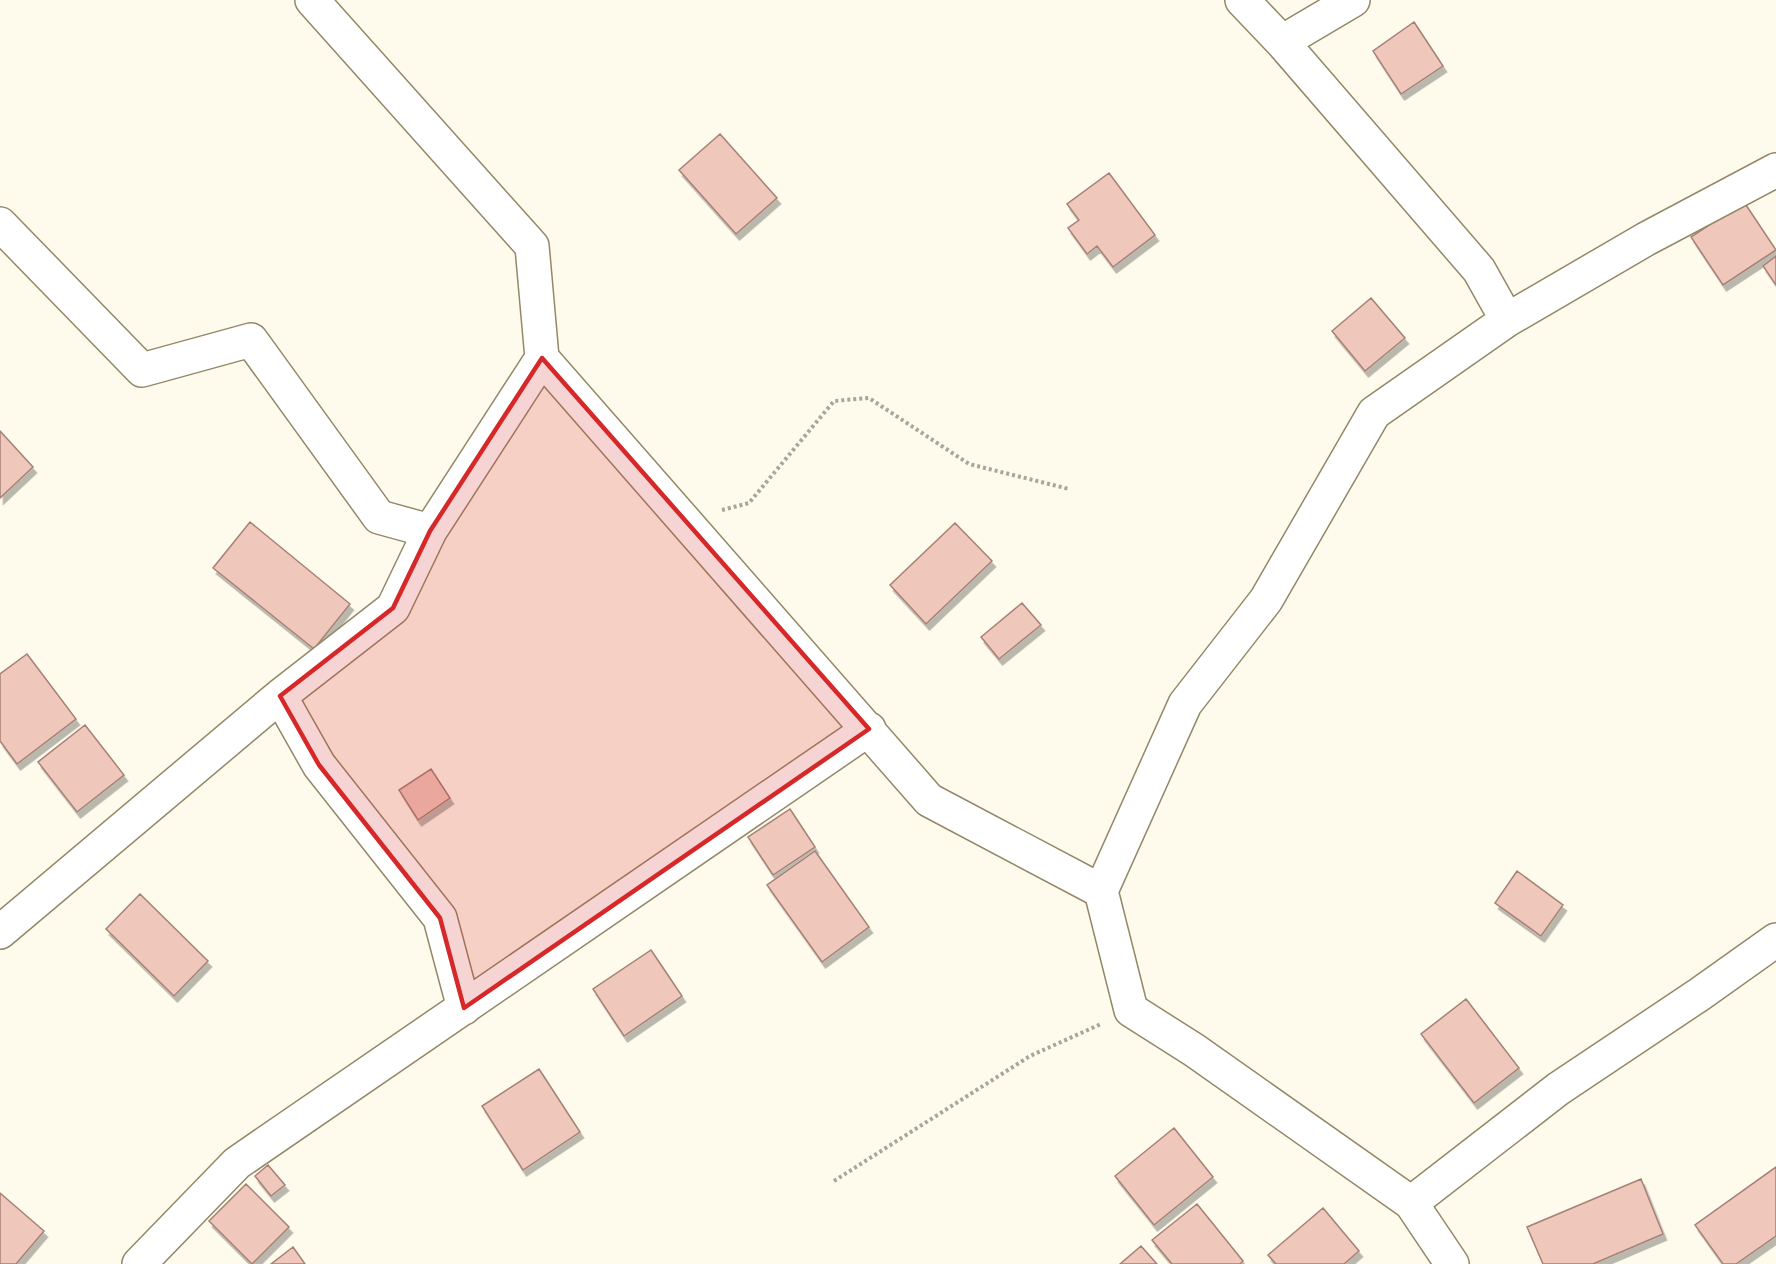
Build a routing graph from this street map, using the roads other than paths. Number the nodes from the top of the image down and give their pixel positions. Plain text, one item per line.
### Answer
1 (312, 0) edge
2 (1242, 0) edge
3 (1353, 0) edge
4 (1282, 42) junction
5 (1776, 170) edge
6 (0, 224) edge
7 (1507, 320) junction
8 (542, 358) junction
9 (430, 531) junction
10 (280, 696) junction
11 (869, 729) junction
12 (1101, 891) junction
13 (0, 932) edge
14 (1776, 940) edge
15 (464, 1008) junction
16 (1411, 1203) junction
17 (139, 1264) edge
18 (1452, 1264) edge

1 - 8 street
2 - 4 street
3 - 4 street
4 - 7 street
5 - 7 street
6 - 9 street
7 - 12 street
8 - 9 street
8 - 11 street
9 - 10 street
10 - 13 street
10 - 15 street
11 - 12 street
11 - 15 street
12 - 16 street
14 - 16 street
15 - 17 street
16 - 18 street

